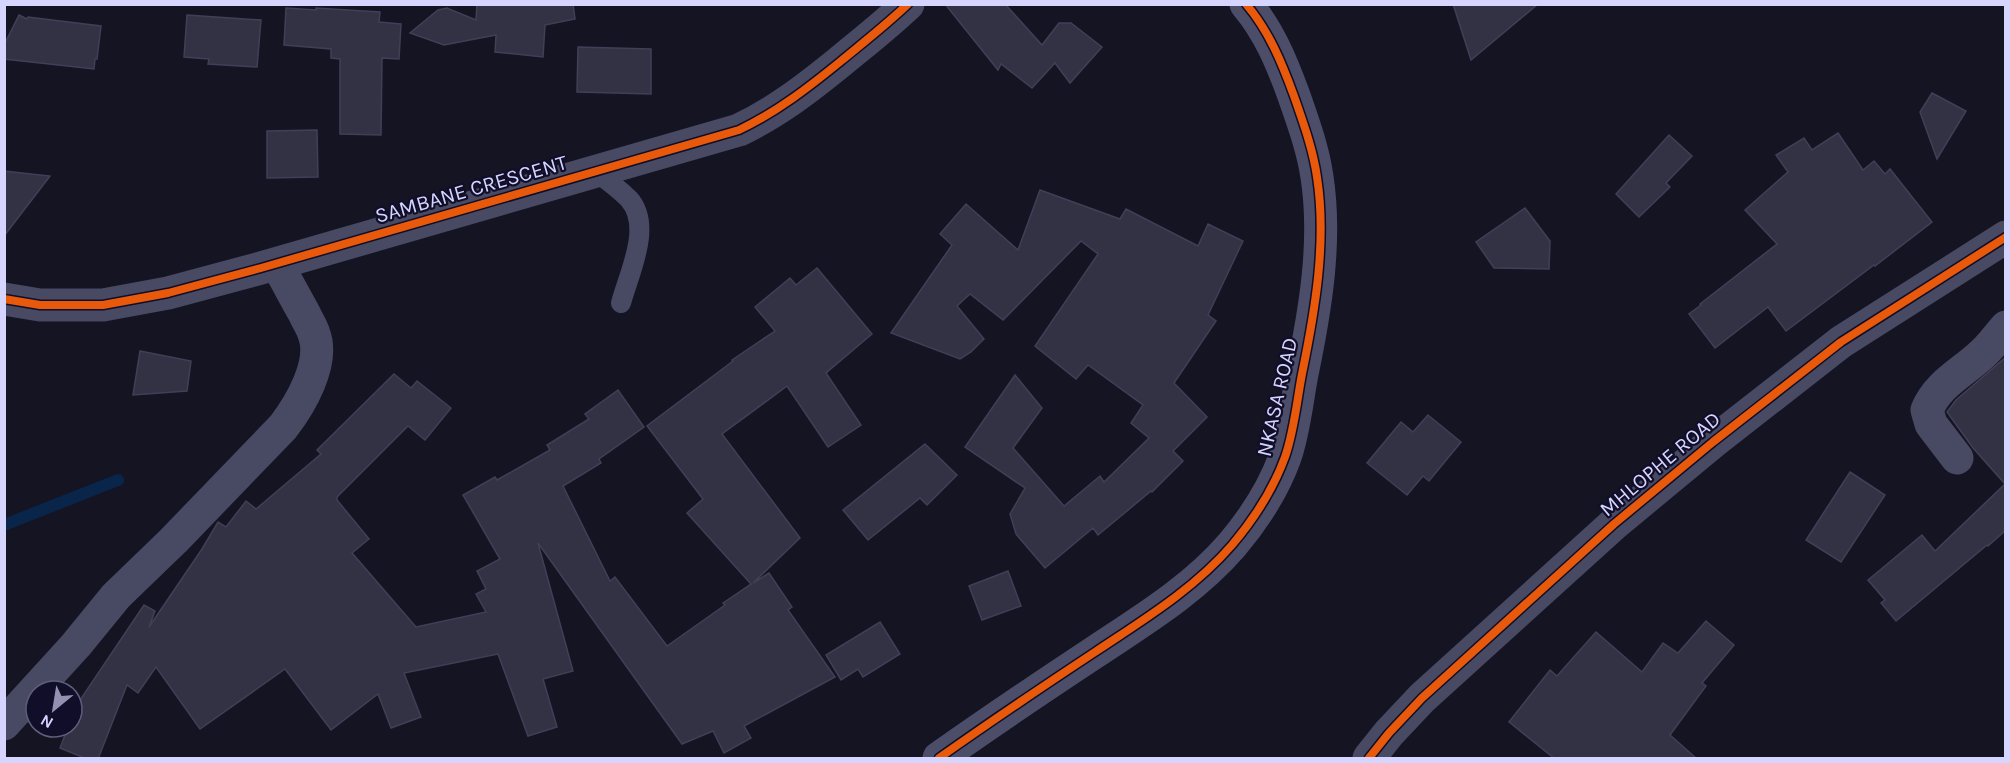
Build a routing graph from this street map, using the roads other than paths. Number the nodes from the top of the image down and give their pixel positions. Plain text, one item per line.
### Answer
1 (908, 4) edge
2 (1246, 4) edge
3 (596, 172) junction
4 (2006, 237) edge
5 (278, 264) junction
6 (4, 299) edge
7 (621, 303) dead end
8 (2006, 327) edge
9 (1957, 458) dead end
10 (4, 723) edge
11 (939, 759) edge
12 (1369, 759) edge

1 - 3 street, SAMBANE CRESCENT
2 - 11 street, NKASA ROAD
3 - 5 street, SAMBANE CRESCENT
3 - 7 lane
4 - 12 street, MHLOPHE ROAD
5 - 6 street, SAMBANE CRESCENT
5 - 10 street
8 - 9 street

